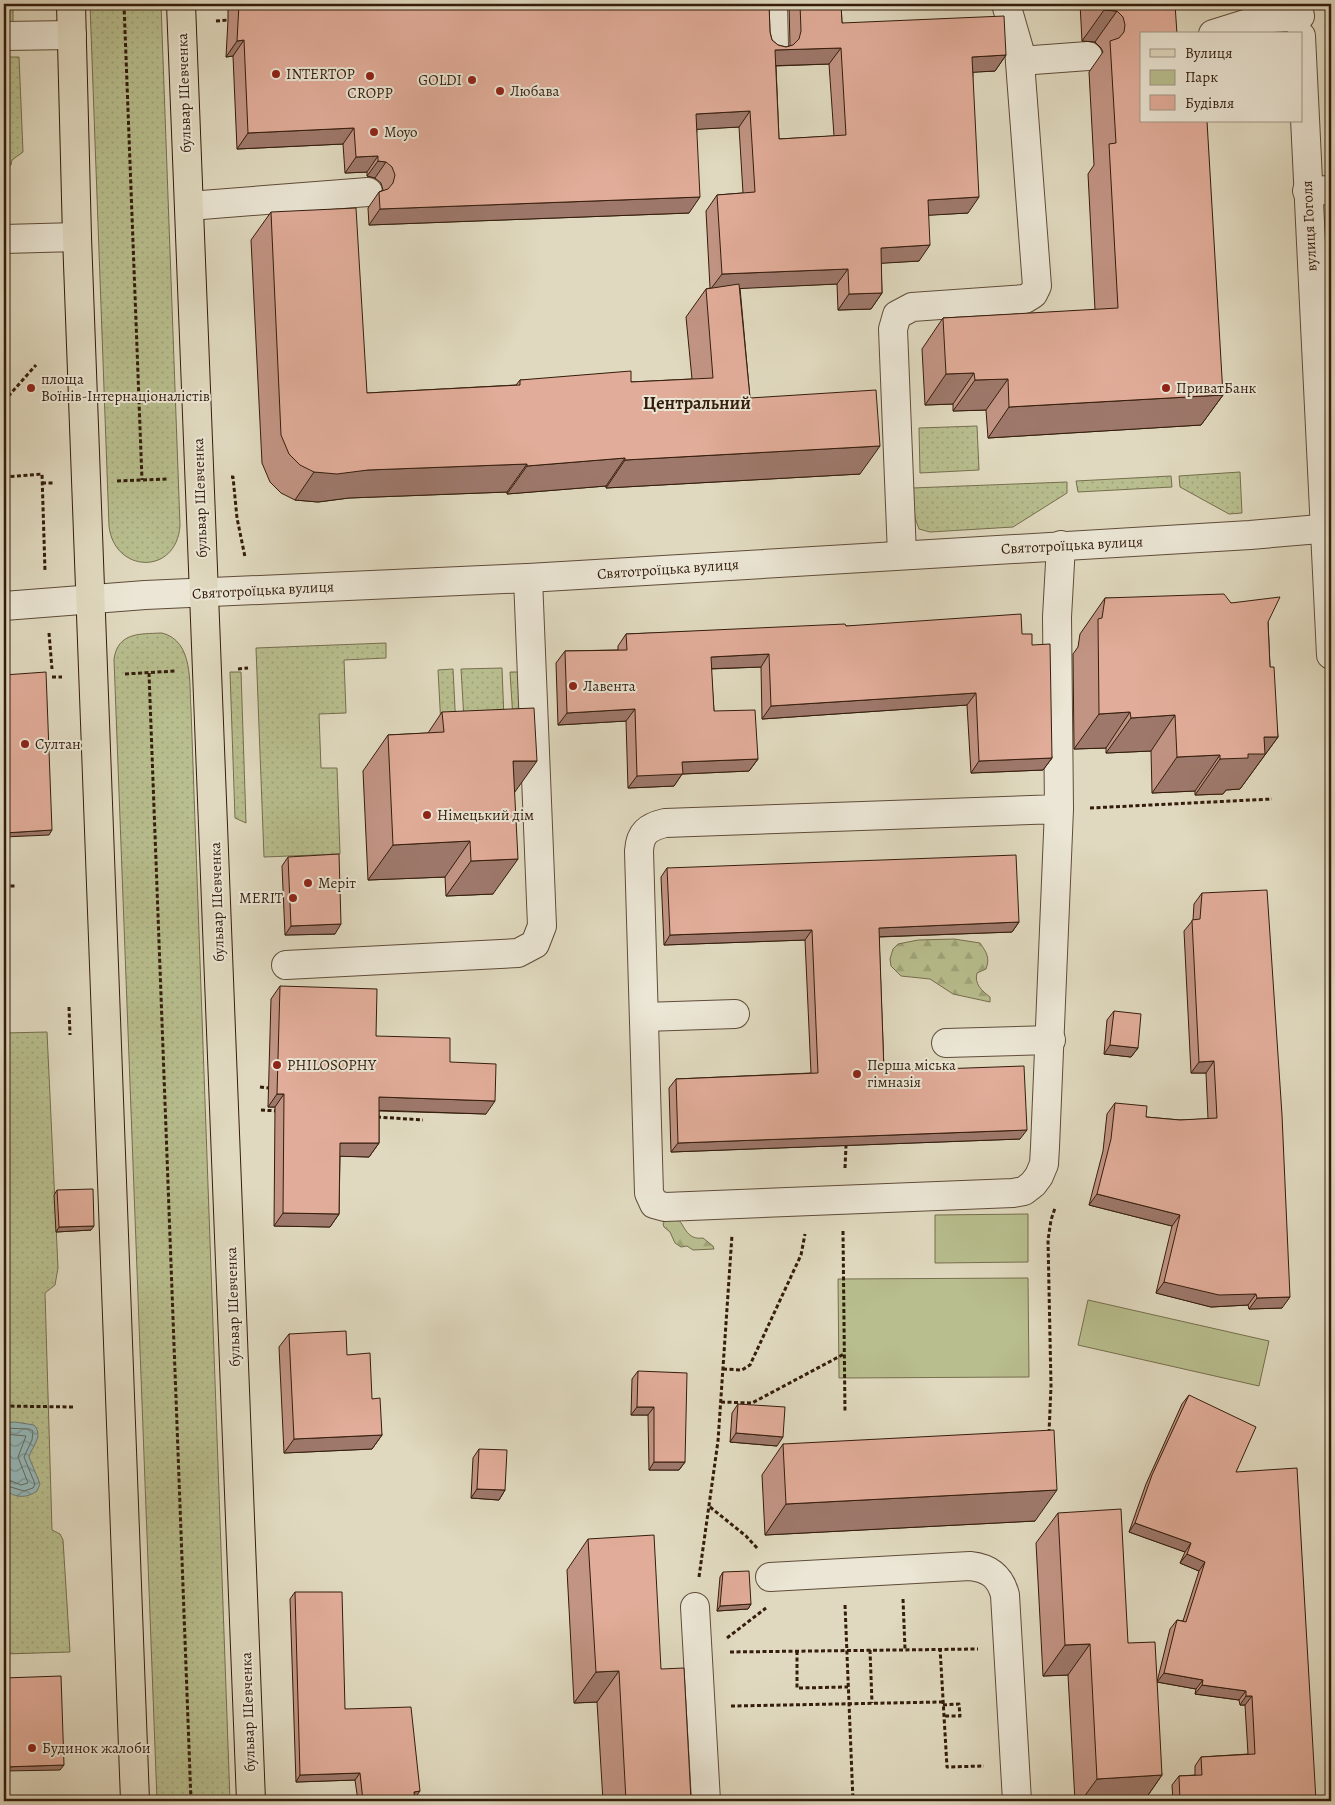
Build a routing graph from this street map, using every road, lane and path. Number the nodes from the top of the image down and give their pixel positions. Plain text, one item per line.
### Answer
1 (71, 4) edge
2 (124, 4) edge
3 (181, 4) edge
4 (773, 4) edge
5 (1006, 4) edge
6 (216, 20) dead end
7 (228, 20) dead end
8 (1301, 22) edge
9 (1219, 32) edge
10 (72, 35) junction
11 (4, 36) edge
12 (774, 47) edge
13 (1088, 56) dead end
14 (1020, 61) junction
15 (1319, 190) edge
16 (368, 192) dead end
17 (189, 206) junction
18 (77, 237) junction
19 (4, 239) edge
20 (36, 365) dead end
21 (4, 401) edge
22 (4, 477) edge
23 (170, 479) dead end
24 (142, 480) junction
25 (115, 481) dead end
26 (236, 518) dead end
27 (1329, 528) edge
28 (1061, 545) junction
29 (902, 555) junction
30 (245, 557) dead end
31 (45, 574) dead end
32 (528, 578) junction
33 (204, 592) junction
34 (92, 600) junction
35 (4, 606) edge
36 (49, 633) dead end
37 (1331, 655) edge
38 (52, 669) dead end
39 (177, 671) dead end
40 (149, 673) junction
41 (122, 674) dead end
42 (1272, 799) edge
43 (1059, 809) junction
44 (4, 886) edge
45 (17, 886) dead end
46 (286, 965) dead end
47 (69, 1007) dead end
48 (734, 1014) dead end
49 (644, 1018) junction
50 (70, 1035) dead end
51 (1051, 1040) junction
52 (946, 1044) dead end
53 (260, 1087) dead end
54 (268, 1088) dead end
55 (261, 1110) dead end
56 (280, 1111) edge
57 (376, 1117) edge
58 (423, 1120) edge
59 (843, 1200) junction
60 (804, 1201) junction
61 (1057, 1203) dead end
62 (731, 1254) dead end
63 (844, 1354) junction
64 (723, 1369) junction
65 (721, 1402) junction
66 (4, 1406) edge
67 (73, 1407) dead end
68 (845, 1413) dead end
69 (1047, 1438) edge
70 (710, 1507) junction
71 (901, 1570) junction
72 (843, 1573) junction
73 (770, 1577) junction
74 (695, 1607) joint
75 (906, 1649) junction
76 (846, 1650) junction
77 (870, 1650) junction
78 (797, 1651) junction
79 (702, 1655) junction
80 (848, 1687) junction
81 (872, 1703) junction
82 (849, 1704) junction
83 (943, 1704) junction
84 (701, 1706) junction
85 (944, 1716) junction
86 (1015, 1764) junction
87 (135, 1801) edge
88 (191, 1801) edge
89 (251, 1801) edge
90 (706, 1801) edge
91 (852, 1801) edge
92 (1017, 1801) edge

1 - 10 main road
2 - 24 path
3 - 17 main road, бульвар Шевченка
4 - 12 street
5 - 14 street
6 - 7 path
8 - 9 street
8 - 15 street, вулиця Гоголя
10 - 11 street
10 - 18 main road
13 - 14 street
14 - 29 street
15 - 27 street, вулиця Гоголя
16 - 17 street
17 - 33 main road, бульвар Шевченка
18 - 19 street
18 - 34 main road
20 - 21 path
22 - 31 path
23 - 24 path
24 - 25 path
26 - 30 path
27 - 28 street, Святотроїцька вулиця
27 - 37 street, вулиця Гоголя
28 - 29 street, Святотроїцька вулиця
28 - 43 street
29 - 32 street, Святотроїцька вулиця
32 - 33 street, Святотроїцька вулиця
32 - 46 street
33 - 34 street, Святотроїцька вулиця
33 - 89 main road, бульвар Шевченка
34 - 35 street, Святотроїцька вулиця
34 - 87 main road
36 - 38 path
39 - 40 path
40 - 41 path
40 - 88 path
42 - 43 path
43 - 49 street
43 - 51 street
44 - 45 path
47 - 50 path
48 - 49 street
49 - 60 street
51 - 52 street
51 - 59 street
53 - 54 path
55 - 56 path
57 - 58 path
59 - 60 street
59 - 63 path
60 - 64 path
61 - 69 path
62 - 64 path
63 - 65 path
63 - 68 path
64 - 65 path
65 - 70 path
66 - 67 path
70 - 73 path
70 - 74 path
71 - 72 street
71 - 75 path
71 - 86 street
72 - 73 street
72 - 76 path
73 - 79 path
74 - 79 street
75 - 77 path
75 - 83 path
76 - 77 path
76 - 78 path
76 - 80 path
77 - 81 path
78 - 79 path
78 - 80 path
79 - 84 street
80 - 82 path
81 - 82 path
81 - 83 path
82 - 84 path
82 - 91 path
83 - 85 path
83 - 85 path
84 - 90 street
85 - 86 path
86 - 92 street

